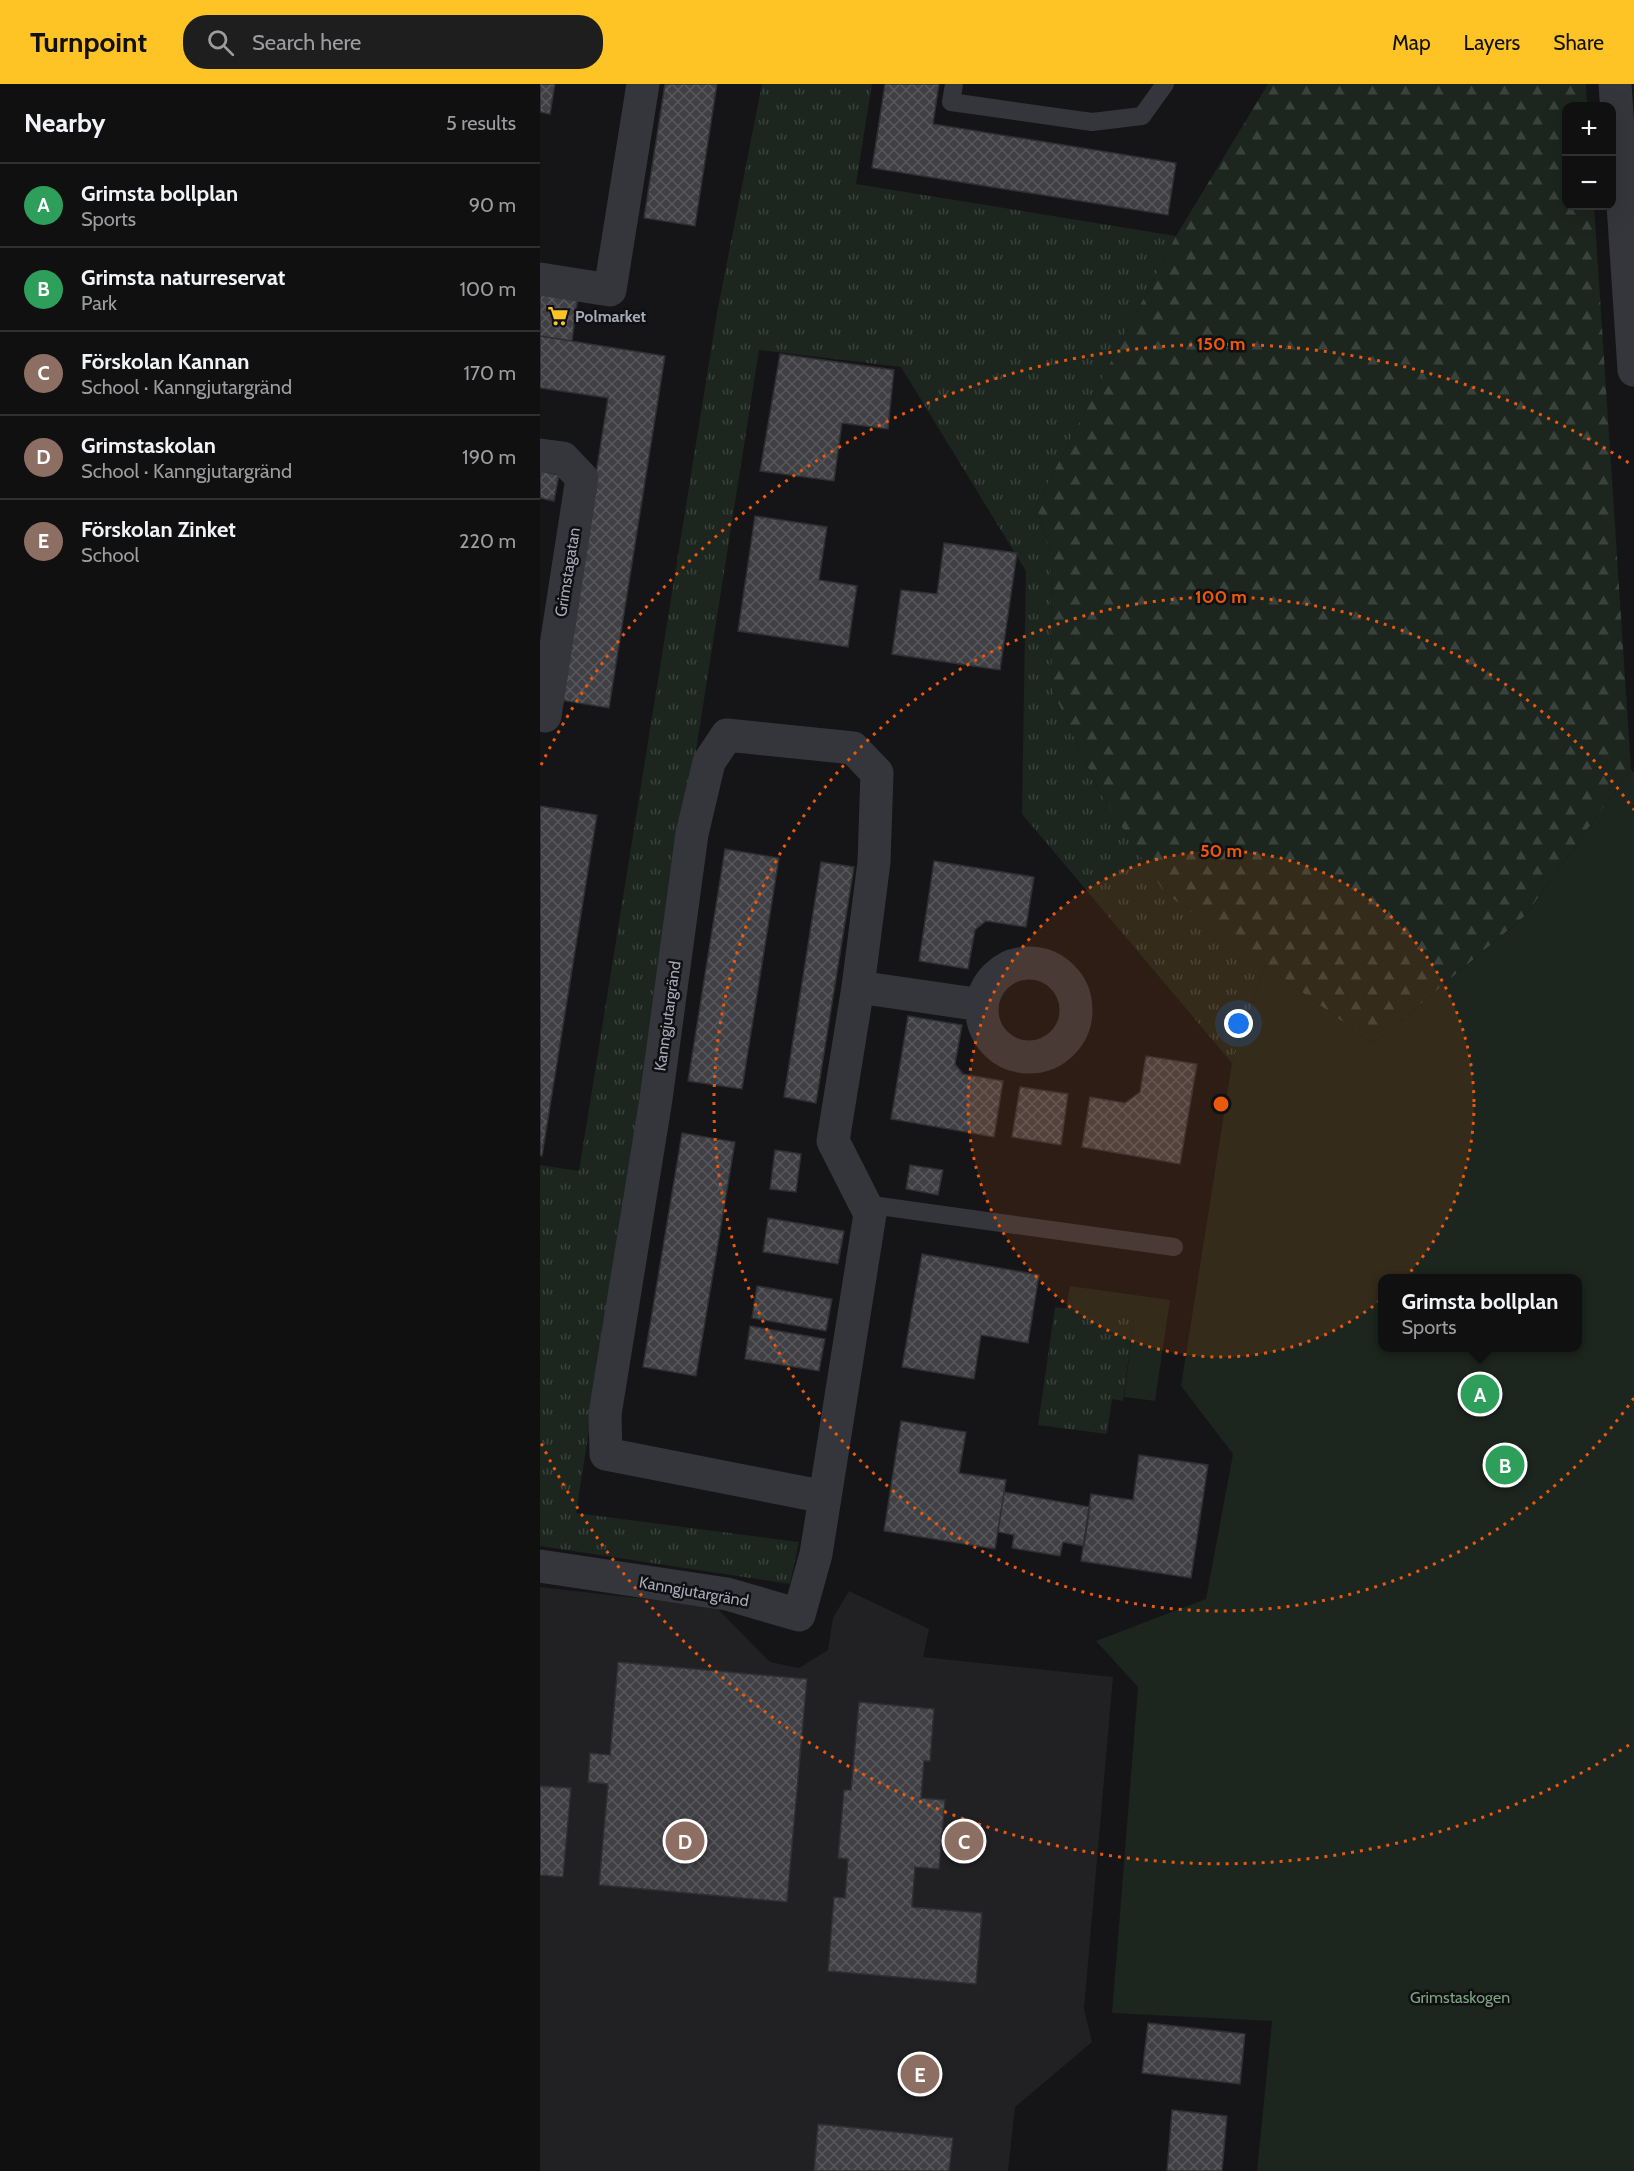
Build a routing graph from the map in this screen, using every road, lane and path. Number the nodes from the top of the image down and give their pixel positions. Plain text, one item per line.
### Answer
1 (643, 84) edge
2 (954, 84) edge
3 (1164, 84) edge
4 (1615, 84) edge
5 (1628, 181) edge
6 (540, 279) edge
7 (1634, 370) edge
8 (540, 455) edge
9 (545, 716) dead end
10 (858, 987) junction
11 (982, 1005) dead end
12 (865, 1204) junction
13 (1174, 1246) dead end
14 (825, 1497) junction
15 (540, 1566) edge

1 - 6 street
2 - 3 lane
4 - 5 street
5 - 7 street
8 - 9 street, Grimstagatan
10 - 11 street
10 - 12 street, Kanngjutargränd
10 - 14 street, Kanngjutargränd
12 - 13 lane
12 - 14 street, Kanngjutargränd
14 - 15 street, Kanngjutargränd

